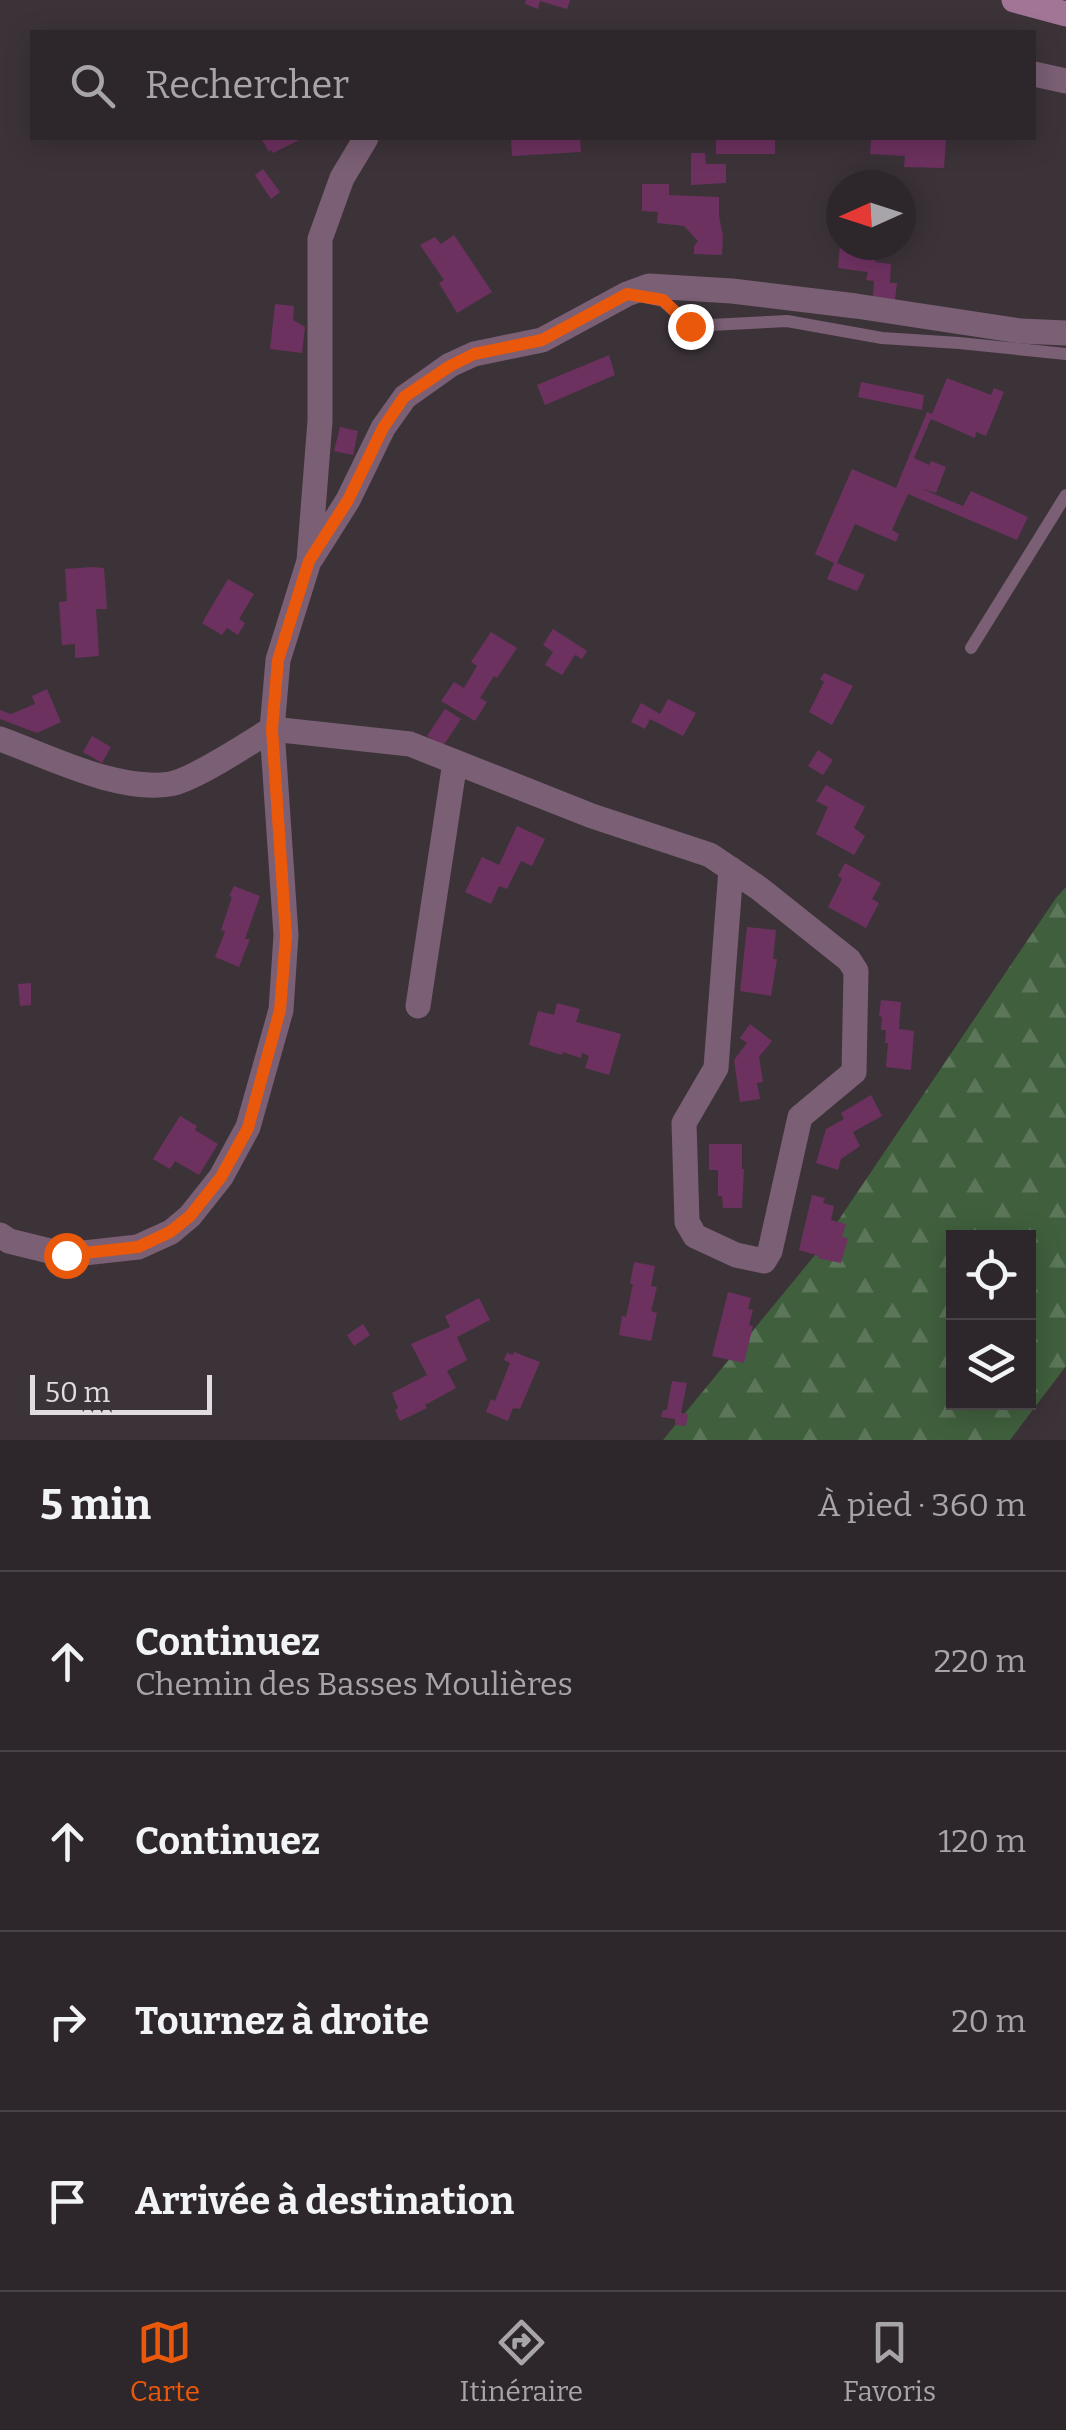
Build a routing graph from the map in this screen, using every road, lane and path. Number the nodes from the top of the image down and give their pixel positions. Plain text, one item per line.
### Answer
1 (1014, 0) edge
2 (1066, 14) edge
3 (1036, 74) edge
4 (1066, 81) edge
5 (365, 140) edge
6 (627, 294) junction
7 (1066, 333) edge
8 (1066, 354) edge
9 (1066, 495) edge
10 (309, 561) junction
11 (971, 648) dead end
12 (272, 729) junction
13 (0, 739) edge
14 (456, 762) junction
15 (731, 869) junction
16 (418, 1006) dead end
17 (0, 1235) edge

1 - 2 main road
3 - 4 street
5 - 10 street
6 - 7 street
6 - 8 lane
6 - 10 street
9 - 11 lane
10 - 12 street
12 - 13 street
12 - 14 street
12 - 17 street
14 - 15 street
14 - 16 street
15 - 15 street

